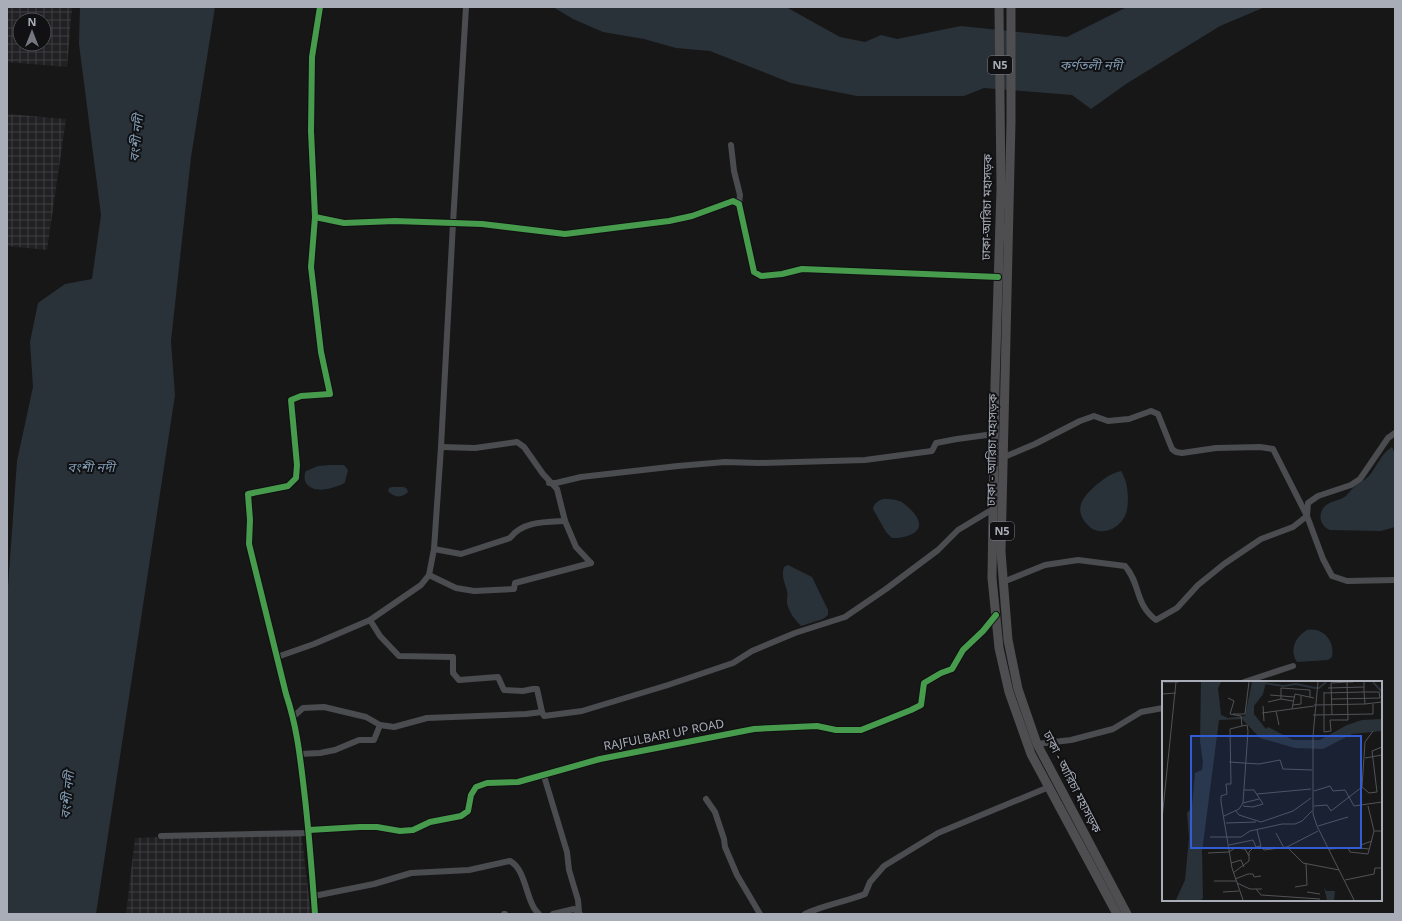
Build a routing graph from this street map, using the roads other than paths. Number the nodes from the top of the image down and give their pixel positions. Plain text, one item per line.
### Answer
1 (320, 7) edge
2 (466, 7) edge
3 (999, 7) edge
4 (1011, 7) edge
5 (731, 145) dead end
6 (739, 204) junction
7 (315, 217) junction
8 (453, 223) junction
9 (998, 277) junction
10 (1395, 433) edge
11 (994, 434) junction
12 (441, 447) junction
13 (1004, 457) junction
14 (549, 483) junction
15 (993, 509) junction
16 (1307, 516) junction
17 (565, 521) junction
18 (434, 549) junction
19 (429, 575) junction
20 (1395, 580) edge
21 (1003, 582) junction
22 (996, 615) junction
23 (370, 620) junction
24 (277, 657) junction
25 (1293, 666) dead end
26 (1247, 681) edge
27 (1162, 708) edge
28 (542, 712) junction
29 (293, 717) junction
30 (380, 725) junction
31 (1038, 744) junction
32 (300, 754) junction
33 (544, 776) junction
34 (1049, 787) junction
35 (706, 799) dead end
36 (309, 832) junction
37 (161, 836) dead end
38 (314, 896) junction
39 (580, 913) edge
40 (315, 914) edge
41 (539, 914) edge
42 (553, 914) edge
43 (760, 914) edge
44 (805, 914) edge
45 (1116, 914) edge
46 (1127, 914) edge

1 - 7 street
2 - 8 street
3 - 9 highway, ঢাকা-আরিচা মহাসড়ক / N5
4 - 13 highway, ঢাকা - আরিচা মহাসড়ক / N5
5 - 6 street
6 - 8 street
6 - 9 street
7 - 8 street
7 - 24 street
8 - 12 street
9 - 11 highway, ঢাকা-আরিচা মহাসড়ক / N5
10 - 16 street
11 - 14 street
11 - 15 highway, ঢাকা-আরিচা মহাসড়ক / N5
12 - 14 street
12 - 18 street
13 - 16 street
13 - 21 highway, ঢাকা - আরিচা মহাসড়ক / N5
14 - 17 street
15 - 22 highway, ঢাকা-আরিচা মহাসড়ক / N5
15 - 28 street
16 - 20 street
16 - 21 street
17 - 18 street
17 - 19 street
18 - 19 street
19 - 23 street
21 - 31 highway, ঢাকা - আরিচা মহাসড়ক / N5
22 - 33 street, RAJFULBARI UP ROAD
22 - 34 highway, ঢাকা-আরিচা মহাসড়ক / N5
23 - 24 street
23 - 28 street
24 - 29 street
25 - 26 street
27 - 31 street
28 - 30 street
29 - 30 street
29 - 32 street
30 - 32 street
31 - 46 highway, ঢাকা - আরিচা মহাসড়ক / N5
32 - 36 street
33 - 36 street, RAJFULBARI UP ROAD
33 - 39 street
34 - 44 street
34 - 45 highway, ঢাকা-আরিচা মহাসড়ক / N5
35 - 43 street
36 - 37 street
36 - 38 street
38 - 40 street
38 - 41 street
39 - 42 street

